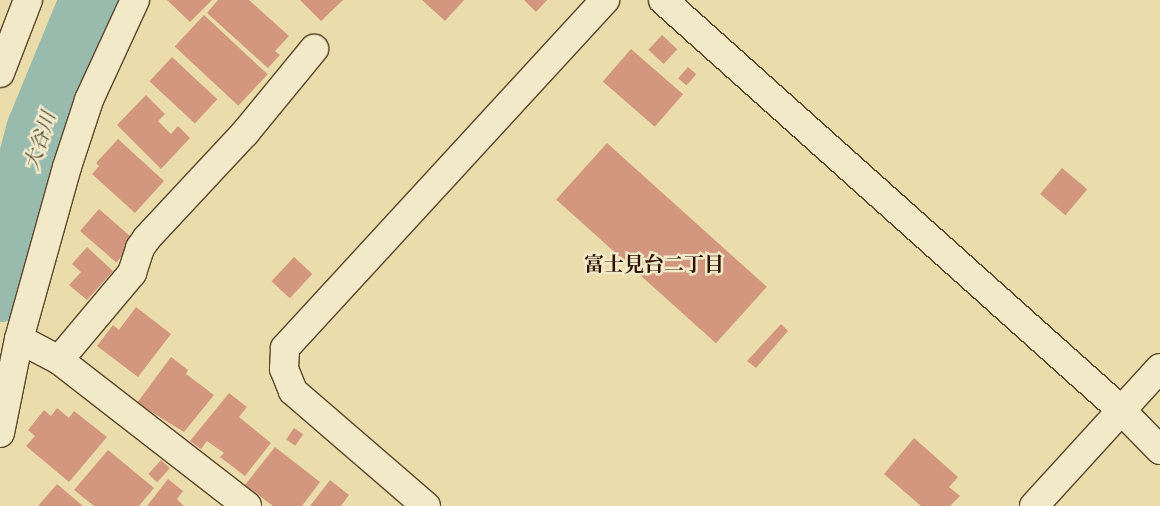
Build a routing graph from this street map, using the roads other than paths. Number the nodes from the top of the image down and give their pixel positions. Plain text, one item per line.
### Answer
1 (28, 0) edge
2 (135, 0) edge
3 (605, 0) edge
4 (664, 0) edge
5 (314, 49) dead end
6 (0, 73) edge
7 (18, 339) junction
8 (58, 360) junction
9 (1160, 368) edge
10 (1121, 410) junction
11 (0, 433) edge
12 (1160, 450) edge
13 (247, 506) edge
14 (426, 506) edge
15 (1034, 506) edge

1 - 6 street
2 - 7 street
3 - 14 street
4 - 10 street
5 - 8 street
7 - 8 street
7 - 11 street
8 - 13 street
9 - 10 street
10 - 12 street
10 - 15 street

